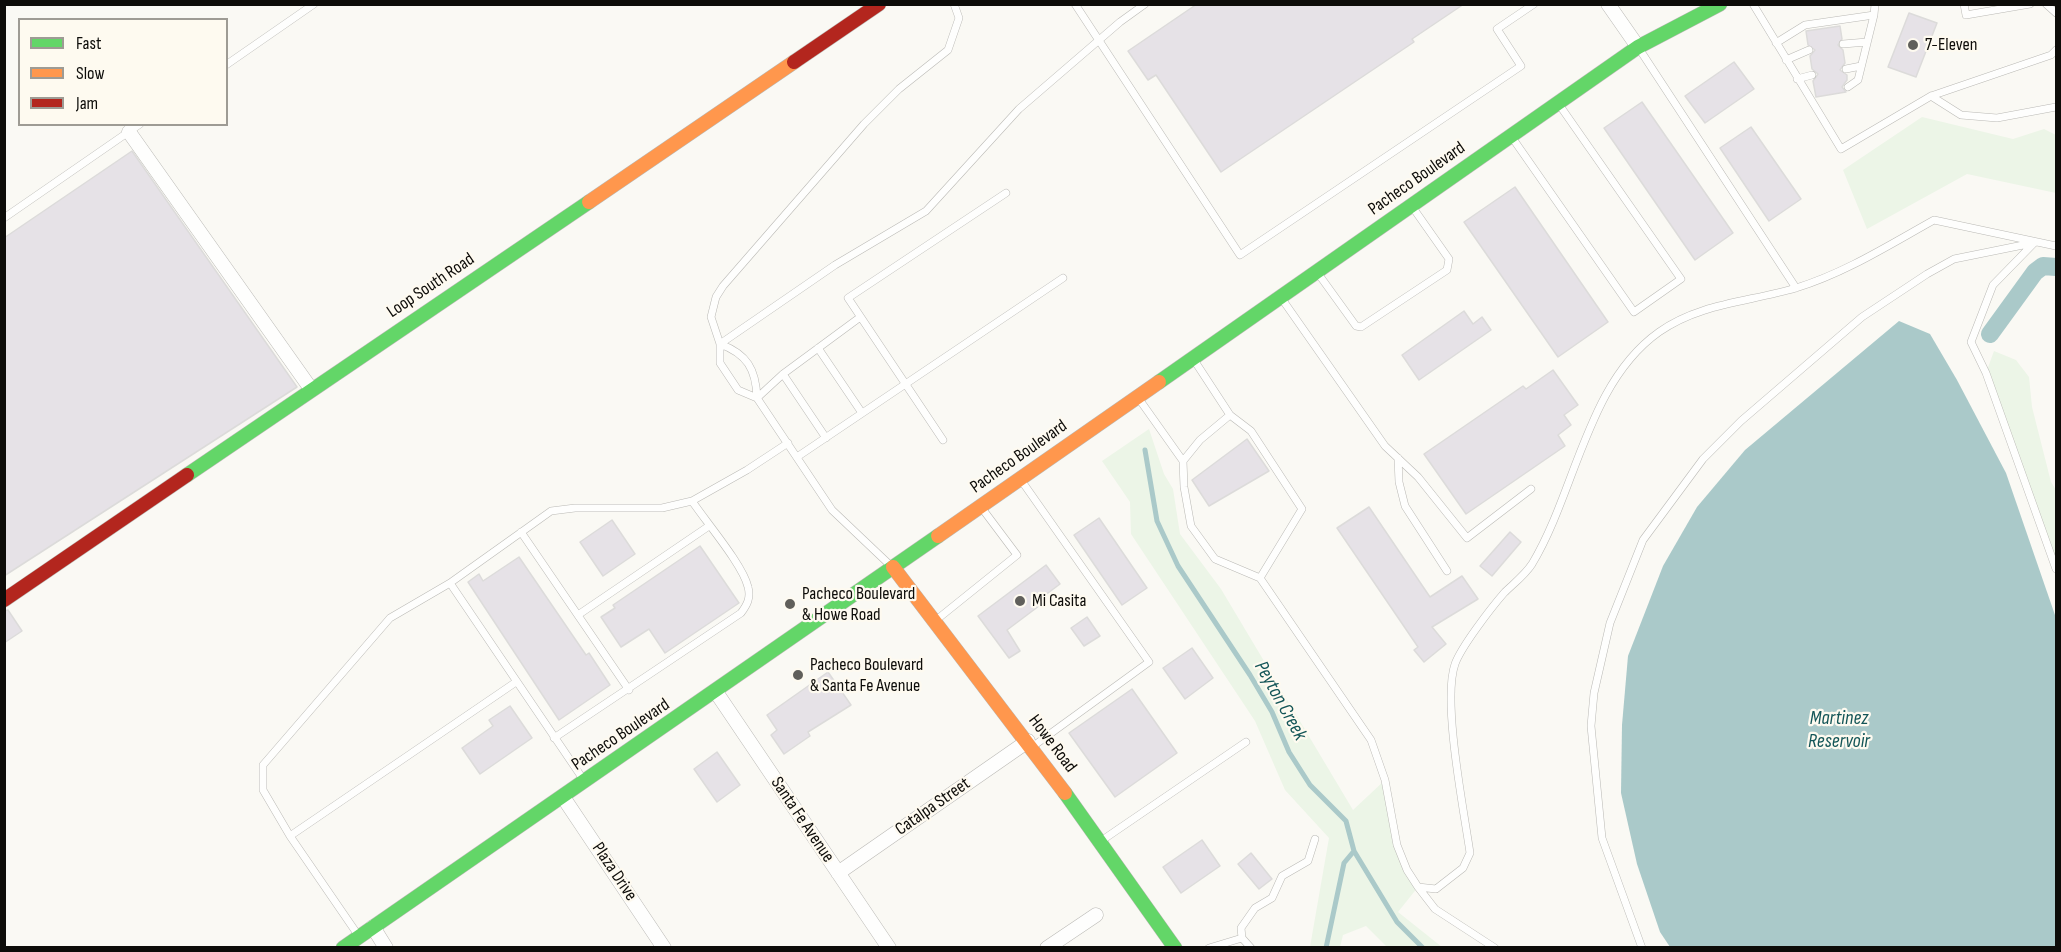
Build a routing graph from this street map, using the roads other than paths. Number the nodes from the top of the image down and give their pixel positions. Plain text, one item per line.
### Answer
1 (314, 4) edge
2 (879, 4) edge
3 (954, 4) edge
4 (1075, 4) edge
5 (1145, 4) edge
6 (1534, 4) edge
7 (1608, 4) edge
8 (1720, 4) edge
9 (1753, 4) edge
10 (1875, 4) edge
11 (1964, 4) edge
12 (2030, 4) edge
13 (2046, 4) edge
14 (2056, 13) edge
15 (1874, 15) junction
16 (1099, 41) junction
17 (1868, 42) junction
18 (1776, 43) junction
19 (1842, 44) dead end
20 (1638, 47) junction
21 (1809, 50) dead end
22 (2056, 50) edge
23 (1786, 60) junction
24 (228, 64) edge
25 (1861, 66) junction
26 (1846, 69) dead end
27 (1812, 75) dead end
28 (1797, 79) junction
29 (1848, 87) dead end
30 (1815, 92) dead end
31 (1806, 93) junction
32 (1931, 96) junction
33 (1558, 103) junction
34 (2056, 107) edge
35 (134, 128) edge
36 (1512, 136) junction
37 (1006, 193) dead end
38 (1411, 205) junction
39 (4, 218) edge
40 (2035, 242) junction
41 (2056, 246) edge
42 (1317, 272) junction
43 (1063, 278) dead end
44 (1796, 288) junction
45 (1280, 297) junction
46 (860, 318) junction
47 (720, 344) junction
48 (818, 348) junction
49 (1193, 358) junction
50 (783, 374) junction
51 (904, 385) junction
52 (311, 389) junction
53 (1138, 397) junction
54 (757, 398) junction
55 (862, 413) junction
56 (1230, 415) junction
57 (826, 438) junction
58 (944, 440) dead end
59 (788, 443) junction
60 (797, 457) junction
61 (1398, 458) junction
62 (1183, 461) junction
63 (1020, 478) junction
64 (1531, 489) dead end
65 (692, 501) junction
66 (980, 506) junction
67 (709, 526) junction
68 (521, 532) junction
69 (893, 567) junction
70 (2056, 569) edge
71 (1446, 571) dead end
72 (1260, 578) junction
73 (450, 583) junction
74 (4, 600) edge
75 (578, 615) junction
76 (935, 621) junction
77 (516, 682) junction
78 (628, 690) junction
79 (716, 692) junction
80 (554, 738) junction
81 (1246, 742) dead end
82 (1030, 744) junction
83 (585, 782) junction
84 (563, 797) junction
85 (290, 836) junction
86 (1315, 839) dead end
87 (1101, 841) junction
88 (838, 873) junction
89 (1418, 887) junction
90 (1096, 915) dead end
91 (373, 927) junction
92 (359, 937) junction
93 (1242, 938) junction
94 (343, 948) edge
95 (386, 948) edge
96 (664, 948) edge
97 (889, 948) edge
98 (1047, 948) edge
99 (1175, 948) edge
100 (1209, 948) edge
101 (1251, 948) edge
102 (1495, 948) edge
103 (1642, 948) edge

1 - 24 lane
2 - 52 main road, Loop South Road
3 - 47 lane
4 - 16 lane
5 - 16 lane
6 - 16 lane
7 - 20 street
8 - 20 main road, Pacheco Boulevard
9 - 18 lane
10 - 15 lane
11 - 12 lane
13 - 14 lane
15 - 17 lane
15 - 18 lane
16 - 47 lane
17 - 19 lane
17 - 25 lane
18 - 23 lane
20 - 33 main road, Pacheco Boulevard
20 - 44 lane
21 - 23 lane
22 - 32 lane
23 - 28 lane
25 - 26 lane
25 - 29 lane
27 - 28 lane
28 - 31 lane
30 - 31 lane
31 - 32 lane
32 - 34 lane
33 - 36 main road, Pacheco Boulevard
33 - 36 lane
35 - 39 lane
35 - 52 street
36 - 38 main road, Pacheco Boulevard
37 - 46 lane
38 - 42 main road, Pacheco Boulevard
38 - 42 lane
40 - 41 lane
40 - 44 lane
40 - 70 lane
40 - 103 lane
42 - 45 main road, Pacheco Boulevard
43 - 51 lane
44 - 89 lane
45 - 49 main road, Pacheco Boulevard
45 - 61 lane
46 - 48 lane
46 - 51 lane
47 - 54 lane
47 - 54 lane
48 - 50 lane
48 - 55 lane
49 - 53 main road, Pacheco Boulevard
49 - 56 lane
50 - 54 lane
50 - 57 lane
51 - 55 lane
51 - 58 lane
52 - 74 main road, Loop South Road
53 - 62 lane
53 - 63 main road, Pacheco Boulevard
54 - 59 lane
55 - 57 lane
56 - 62 lane
56 - 72 lane
57 - 60 lane
59 - 60 lane
59 - 65 lane
60 - 69 lane
61 - 64 lane
61 - 71 lane
62 - 72 lane
63 - 66 main road, Pacheco Boulevard
63 - 82 lane
65 - 67 lane
65 - 68 lane
66 - 69 main road, Pacheco Boulevard
66 - 76 lane
67 - 75 lane
67 - 78 lane
68 - 73 lane
68 - 75 lane
69 - 76 main road, Howe Road
69 - 79 main road, Pacheco Boulevard
72 - 89 lane
73 - 77 lane
73 - 85 lane
75 - 78 lane
76 - 82 main road, Howe Road
77 - 80 lane
77 - 85 lane
78 - 80 lane
79 - 83 main road, Pacheco Boulevard
79 - 88 street, Santa Fe Avenue
80 - 83 lane
81 - 87 lane
82 - 87 main road, Howe Road
82 - 88 street, Catalpa Street
83 - 84 main road, Pacheco Boulevard
84 - 91 main road, Pacheco Boulevard
84 - 96 street, Plaza Drive
85 - 92 lane
86 - 93 lane
87 - 99 main road, Howe Road
88 - 97 street, Santa Fe Avenue
89 - 102 lane
90 - 98 street
91 - 92 main road, Pacheco Boulevard
91 - 95 street
92 - 94 main road, Pacheco Boulevard
93 - 100 lane
93 - 101 lane

